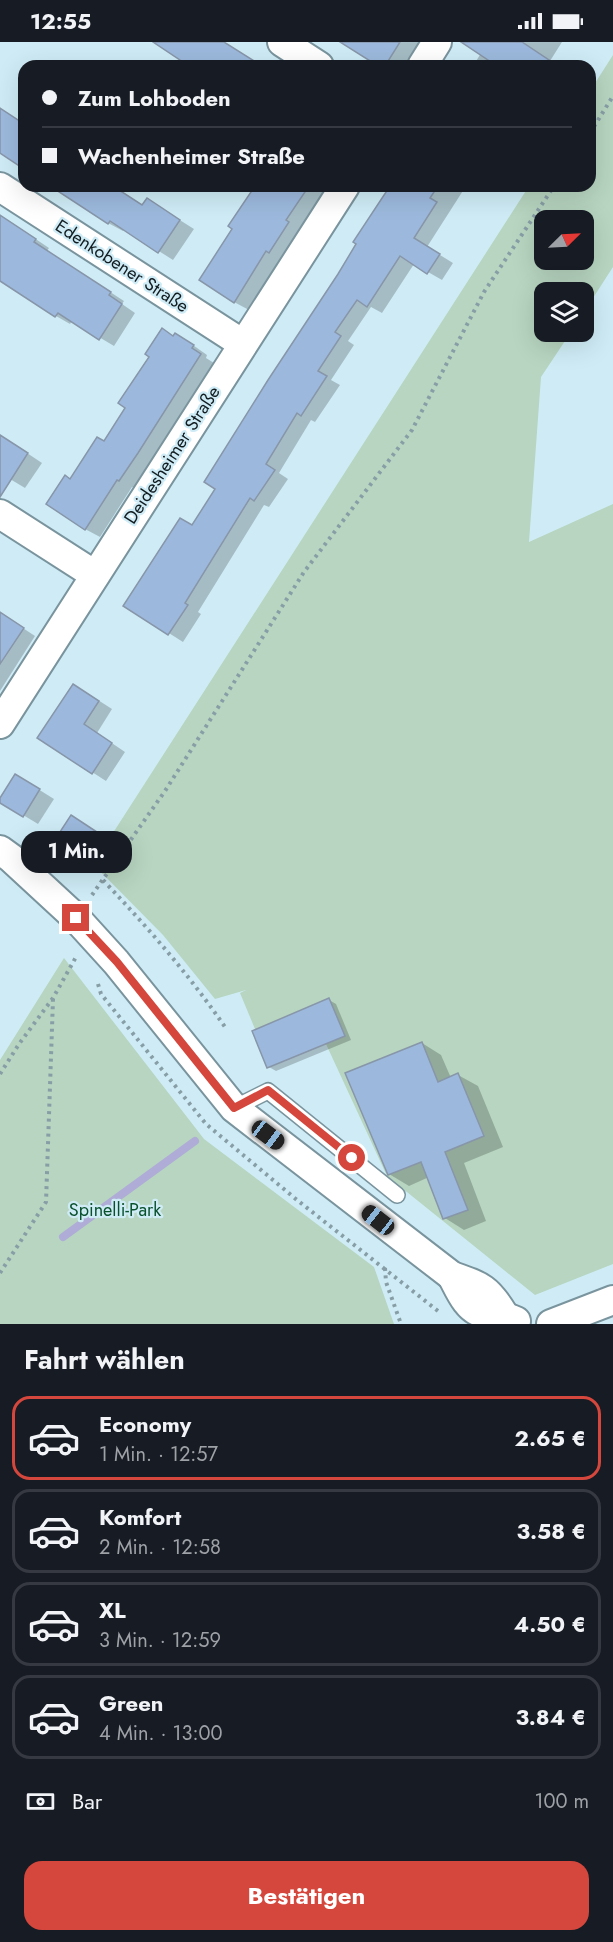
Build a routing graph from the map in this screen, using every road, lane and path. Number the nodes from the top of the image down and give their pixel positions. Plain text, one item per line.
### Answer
1 (282, 42) edge
2 (437, 42) edge
3 (310, 60) edge
4 (426, 60) edge
5 (613, 96) edge
6 (596, 123) edge
7 (0, 188) edge
8 (341, 192) edge
9 (550, 192) edge
10 (243, 344) junction
11 (0, 514) edge
12 (95, 575) junction
13 (0, 724) edge
14 (0, 850) edge
15 (102, 880) junction
16 (76, 918) junction
17 (53, 998) junction
18 (225, 1026) dead end
19 (0, 1074) edge
20 (234, 1108) junction
21 (397, 1195) dead end
22 (385, 1268) dead end
23 (0, 1273) edge
24 (613, 1300) edge
25 (513, 1320) edge
26 (401, 1324) edge
27 (551, 1324) edge

1 - 3 street
2 - 4 street
5 - 6 path
7 - 10 street, Edenkobener Straße
8 - 10 street, Deidesheimer Straße
9 - 15 path
10 - 12 street, Deidesheimer Straße
11 - 12 street
12 - 13 street, Deidesheimer Straße
14 - 16 street
15 - 16 path
15 - 18 path
16 - 17 path
16 - 20 street
17 - 19 path
17 - 23 path
20 - 21 lane
20 - 25 street
22 - 26 path
24 - 27 street

